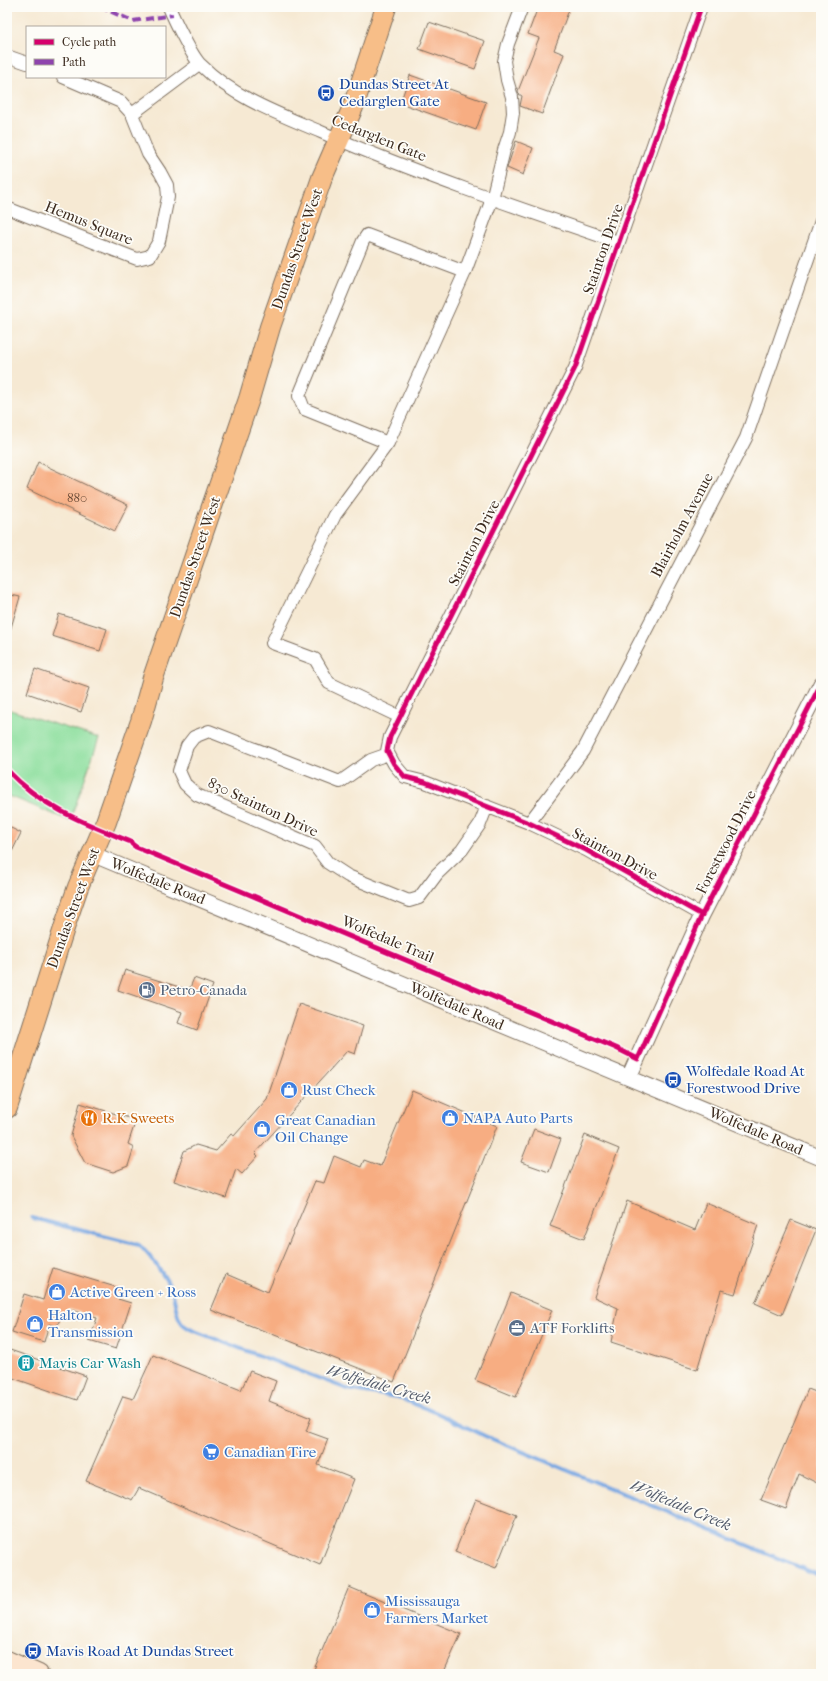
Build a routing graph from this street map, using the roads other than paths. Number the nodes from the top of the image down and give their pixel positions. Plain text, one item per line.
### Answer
1 (169, 7) edge
2 (386, 7) edge
3 (522, 7) edge
4 (701, 7) edge
5 (7, 56) edge
6 (26, 63) edge
7 (199, 64) junction
8 (65, 78) edge
9 (132, 114) junction
10 (338, 140) junction
11 (492, 199) junction
12 (7, 208) edge
13 (821, 221) edge
14 (618, 242) junction
15 (465, 272) junction
16 (388, 443) junction
17 (821, 684) edge
18 (400, 717) junction
19 (388, 754) junction
20 (487, 806) junction
21 (529, 823) junction
22 (92, 854) junction
23 (702, 915) junction
24 (629, 1078) junction
25 (7, 1108) edge
26 (821, 1158) edge
27 (7, 1660) edge
28 (39, 1674) edge

1 - 7 street, Cedarglen Gate
2 - 10 main road, Dundas Street West
3 - 11 street
4 - 14 street, Stainton Drive
5 - 6 street
7 - 9 street
7 - 10 street, Cedarglen Gate
8 - 9 street, Hemus Square
9 - 12 street, Hemus Square
10 - 11 street, Cedarglen Gate
10 - 22 main road, Dundas Street West
11 - 14 street, Cedarglen Gate
11 - 15 street
13 - 21 street, Blairholm Avenue
14 - 18 street, Stainton Drive
15 - 16 street
15 - 16 street
16 - 18 street
17 - 23 street, Forestwood Drive
18 - 19 street, Stainton Drive
19 - 20 street, Stainton Drive
19 - 20 street, 830 Stainton Drive
20 - 21 street, Stainton Drive
21 - 23 street, Stainton Drive
22 - 24 street, Wolfedale Road
22 - 25 main road, Dundas Street West
23 - 24 street, Forestwood Drive
24 - 26 street, Wolfedale Road
27 - 28 main road

